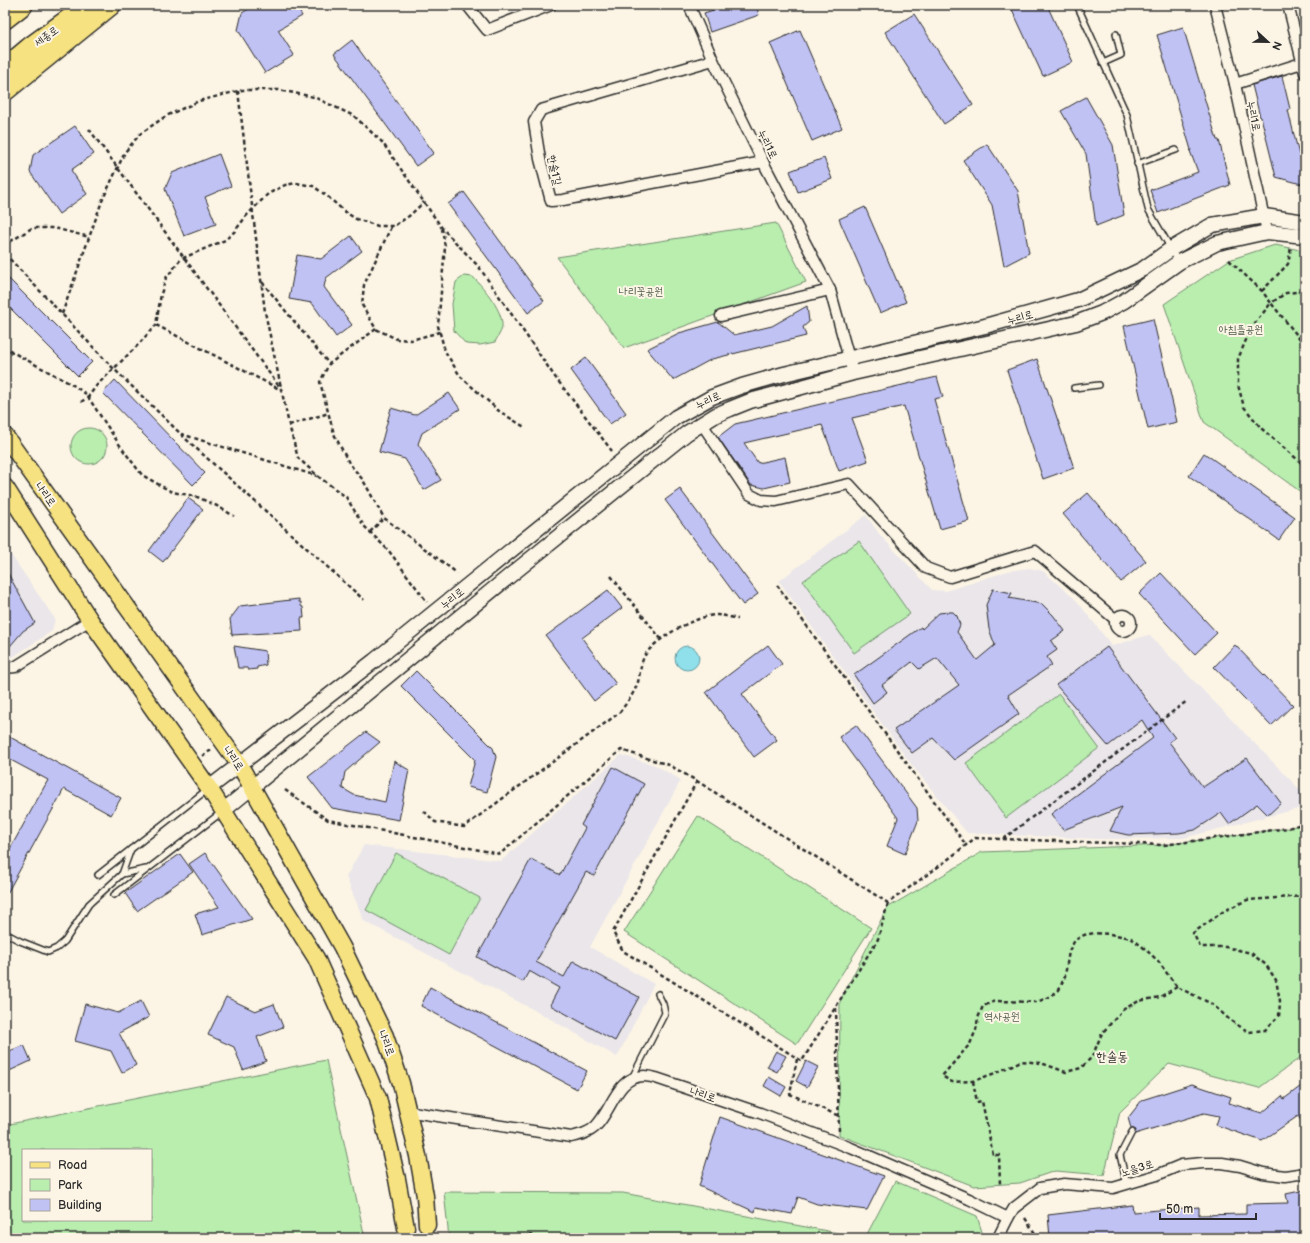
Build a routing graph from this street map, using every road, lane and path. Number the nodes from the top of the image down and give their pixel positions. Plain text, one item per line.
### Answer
1 (23, 5) edge
2 (88, 5) edge
3 (111, 5) edge
4 (467, 5) edge
5 (551, 5) edge
6 (689, 5) edge
7 (1077, 5) edge
8 (1215, 5) edge
9 (1288, 5) edge
10 (5, 19) edge
11 (1116, 34) dead end
12 (713, 60) junction
13 (1304, 62) edge
14 (1103, 63) junction
15 (5, 68) edge
16 (1305, 73) edge
17 (1235, 84) junction
18 (5, 91) edge
19 (238, 91) junction
20 (89, 129) dead end
21 (1176, 150) dead end
22 (763, 162) junction
23 (1137, 164) junction
24 (118, 168) junction
25 (424, 202) junction
26 (252, 210) junction
27 (1264, 216) junction
28 (1305, 222) edge
29 (391, 226) junction
30 (442, 228) junction
31 (1267, 232) junction
32 (1305, 236) edge
33 (89, 237) junction
34 (5, 246) edge
35 (1290, 247) dead end
36 (1171, 249) junction
37 (5, 254) edge
38 (185, 258) junction
39 (1229, 260) dead end
40 (1179, 262) junction
41 (261, 282) junction
42 (830, 290) junction
43 (1262, 291) junction
44 (1305, 291) edge
45 (1271, 303) junction
46 (62, 314) junction
47 (721, 316) dead end
48 (156, 325) junction
49 (376, 329) junction
50 (440, 332) junction
51 (5, 345) edge
52 (1305, 345) edge
53 (850, 359) junction
54 (329, 364) junction
55 (114, 369) junction
56 (853, 373) junction
57 (1099, 385) dead end
58 (1074, 388) dead end
59 (281, 390) junction
60 (88, 397) junction
61 (81, 402) dead end
62 (329, 414) junction
63 (702, 424) junction
64 (289, 425) junction
65 (526, 428) dead end
66 (180, 433) junction
67 (5, 436) edge
68 (612, 451) dead end
69 (1305, 458) edge
70 (1300, 462) junction
71 (1305, 466) edge
72 (318, 477) junction
73 (5, 487) edge
74 (234, 516) dead end
75 (384, 518) junction
76 (370, 532) junction
77 (457, 573) dead end
78 (611, 576) dead end
79 (777, 585) dead end
80 (364, 600) dead end
81 (427, 603) dead end
82 (738, 619) dead end
83 (90, 620) junction
84 (1116, 620) dead end
85 (661, 639) junction
86 (5, 668) edge
87 (1187, 701) dead end
88 (215, 748) dead end
89 (202, 756) dead end
90 (239, 764) junction
91 (697, 781) junction
92 (253, 787) junction
93 (209, 788) junction
94 (284, 790) dead end
95 (223, 811) junction
96 (424, 811) dead end
97 (1305, 823) edge
98 (1003, 839) junction
99 (966, 845) junction
100 (131, 849) junction
101 (149, 868) junction
102 (122, 874) junction
103 (98, 875) dead end
104 (114, 896) dead end
105 (1305, 896) edge
106 (888, 903) junction
107 (5, 933) edge
108 (1177, 987) junction
109 (658, 994) dead end
110 (836, 1007) junction
111 (797, 1059) junction
112 (632, 1078) junction
113 (973, 1081) junction
114 (406, 1111) junction
115 (839, 1116) junction
116 (1132, 1132) dead end
117 (839, 1135) dead end
118 (1305, 1173) edge
119 (1000, 1185) dead end
120 (1127, 1185) junction
121 (1008, 1218) junction
122 (1026, 1218) dead end
123 (427, 1225) tunnel mouth
124 (406, 1228) dead end
125 (522, 1238) edge
126 (539, 1238) edge
127 (998, 1238) edge
128 (1038, 1238) edge

1 - 10 highway
2 - 15 highway, 세종로
3 - 18 highway
4 - 5 street
6 - 12 street, 누리1로
7 - 14 lane
8 - 17 street, 누리1로
9 - 13 street
11 - 14 lane
12 - 22 street, 누리1로
12 - 22 street, 한솔1길
13 - 16 street
13 - 17 street
14 - 23 lane
17 - 27 street, 누리1로
19 - 24 path
19 - 25 path
19 - 26 path
20 - 24 path
21 - 23 lane
22 - 42 street, 누리1로
23 - 36 lane
24 - 33 path
24 - 38 path
25 - 29 path
25 - 30 path
26 - 29 path
26 - 38 path
26 - 41 path
27 - 28 street, 누리로
27 - 31 street, 누리1로
27 - 36 street, 누리로
29 - 49 path
30 - 50 path
30 - 68 path
31 - 32 street, 누리로
31 - 40 street, 누리로
33 - 34 path
33 - 46 path
35 - 43 path
36 - 40 lane
36 - 53 street, 누리로
37 - 46 path
38 - 48 path
38 - 59 path
39 - 43 path
40 - 56 street, 누리로
41 - 54 path
41 - 59 path
42 - 47 street
42 - 53 street, 누리1로
43 - 45 path
44 - 45 path
45 - 52 path
45 - 70 path
46 - 55 path
48 - 55 path
48 - 59 path
49 - 50 path
49 - 54 path
50 - 65 path
51 - 60 path
53 - 56 street, 누리1로
53 - 90 street, 누리로
54 - 62 path
55 - 60 path
55 - 66 path
56 - 63 street, 누리로
57 - 58 lane
59 - 64 path
60 - 61 path
60 - 74 path
62 - 64 path
62 - 75 path
63 - 84 street
63 - 92 street, 누리로
64 - 72 path
66 - 72 path
66 - 80 path
67 - 90 main road, 나리로
69 - 70 path
70 - 71 path
72 - 76 path
73 - 83 main road
75 - 76 path
75 - 77 path
76 - 81 path
78 - 85 path
79 - 99 path
82 - 85 path
83 - 86 street
83 - 93 main road
85 - 96 path
87 - 98 path
88 - 89 path
90 - 92 main road, 나리로
90 - 93 street, 누리로
91 - 94 path
91 - 106 path
91 - 111 path
92 - 95 street, 누리로
92 - 114 main road, 나리로
93 - 95 main road
93 - 100 lane
95 - 101 lane
95 - 124 main road
97 - 98 path
98 - 99 path
99 - 106 path
100 - 102 lane
100 - 103 lane
101 - 102 lane
101 - 104 lane
102 - 107 lane
105 - 108 path
106 - 110 path
108 - 113 path
108 - 113 path
109 - 112 lane
110 - 111 path
110 - 115 path
111 - 115 path
112 - 114 street
112 - 121 street, 나리로
113 - 119 path
114 - 123 main road, 나리로
115 - 117 path
116 - 120 lane
118 - 120 street, 노을3로
120 - 121 street, 노을3로
121 - 127 street, 노을3로
122 - 128 path
125 - 126 path

